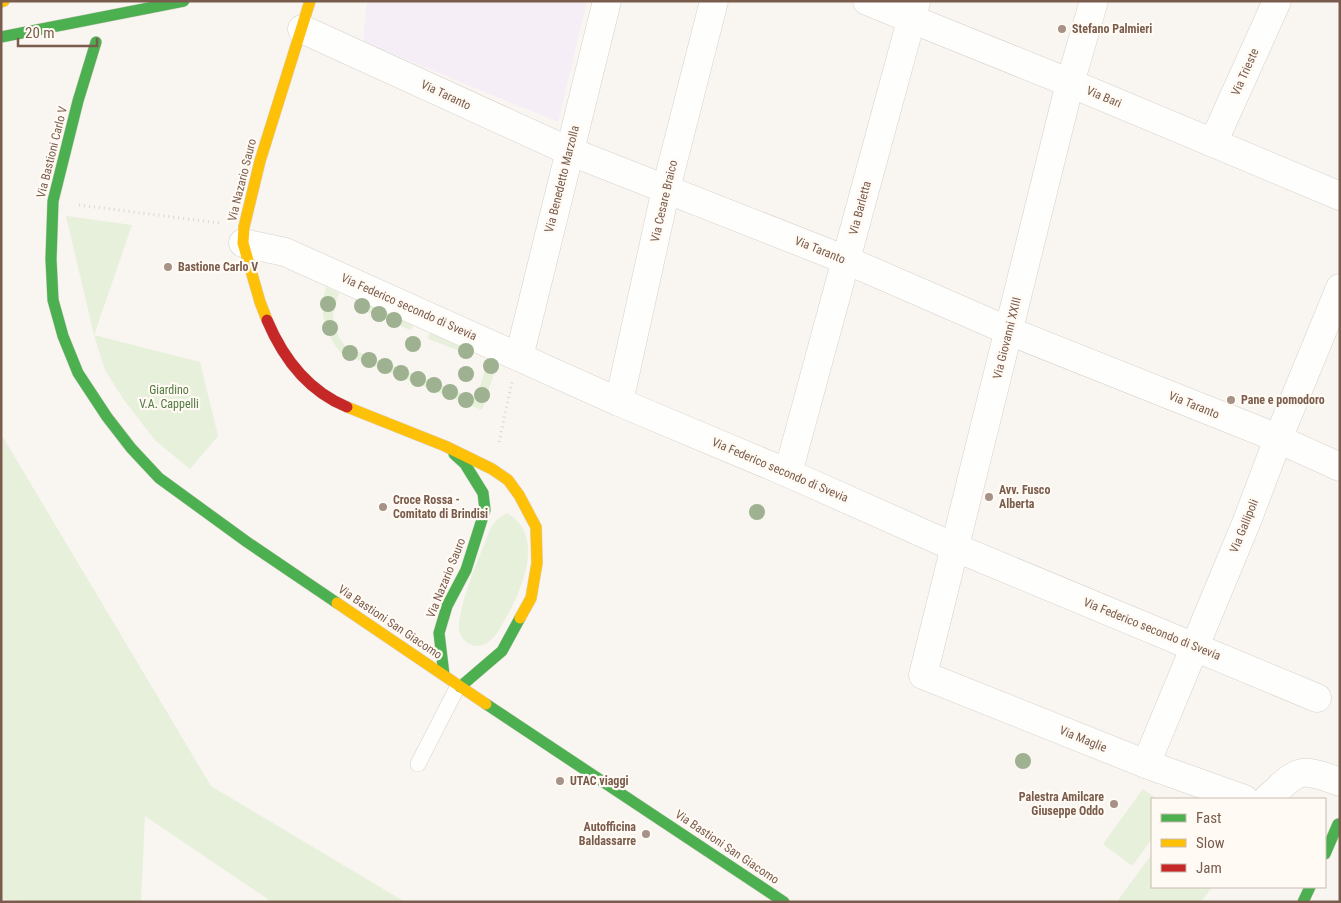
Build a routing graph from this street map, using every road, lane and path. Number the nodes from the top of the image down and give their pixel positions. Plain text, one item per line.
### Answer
1 (184, 1) edge
2 (310, 1) edge
3 (607, 1) edge
4 (714, 1) edge
5 (867, 1) edge
6 (1094, 1) edge
7 (1277, 1) edge
8 (914, 10) edge
9 (302, 29) junction
10 (1, 37) edge
11 (96, 42) dead end
12 (1070, 83) junction
13 (1213, 143) junction
14 (569, 151) junction
15 (666, 189) junction
16 (1340, 196) edge
17 (53, 201) junction
18 (244, 235) junction
19 (846, 260) junction
20 (1340, 288) edge
21 (53, 300) joint
22 (1009, 331) junction
23 (519, 357) junction
24 (619, 402) junction
25 (1278, 439) junction
26 (499, 445) dead end
27 (445, 446) junction
28 (1340, 467) edge
29 (788, 473) junction
30 (954, 547) junction
31 (1194, 646) junction
32 (444, 675) junction
33 (923, 675) joint
34 (459, 686) junction
35 (1316, 698) dead end
36 (418, 764) dead end
37 (1146, 764) junction
38 (1332, 779) edge
39 (1241, 798) edge
40 (1269, 798) edge
41 (1338, 824) dead end
42 (1326, 852) edge
43 (1310, 888) edge
44 (784, 902) edge
45 (1303, 902) edge

1 - 10 street, bridge
2 - 9 street, Via Nazario Sauro
3 - 14 street, Via Benedetto Marzolla
4 - 15 street, Via Cesare Braico
5 - 8 street, Via Bari
6 - 12 street, Via Giovanni XXIII
7 - 13 street, Via Trieste
8 - 12 street, Via Bari
8 - 19 street, Via Barletta
9 - 14 street, Via Taranto
9 - 18 street, Via Nazario Sauro
11 - 17 street, Via Bastioni Carlo V
12 - 13 street, Via Bari
12 - 22 street, Via Giovanni XXIII
13 - 16 street, Via Bari
14 - 15 street, Via Taranto
14 - 23 street, Via Benedetto Marzolla
15 - 19 street, Via Taranto
15 - 24 street, Via Cesare Braico
17 - 18 path
17 - 21 street, Via Bastioni Carlo V
18 - 23 street, Via Federico secondo di Svevia
18 - 27 street, Via Nazario Sauro
19 - 22 street, Via Taranto
19 - 29 street, Via Barletta
20 - 25 street, Via Gallipoli
21 - 32 street, Via Bastioni San Giacomo
22 - 25 street, Via Taranto
22 - 30 street, Via Giovanni XXIII
23 - 24 street, Via Federico secondo di Svevia
23 - 26 path
24 - 29 street, Via Federico secondo di Svevia
25 - 28 street, Via Taranto
25 - 31 street, Via Gallipoli
27 - 32 street, Via Nazario Sauro
27 - 34 street, Via Nazario Sauro
29 - 30 street, Via Federico secondo di Svevia
30 - 31 street, Via Federico secondo di Svevia
30 - 33 street, Via Giovanni XXIII
31 - 35 street, Via Federico secondo di Svevia
31 - 37 street, Via Gallipoli
32 - 34 street, Via Bastioni San Giacomo
33 - 37 street, Via Maglie
34 - 36 lane
34 - 44 street, Via Bastioni San Giacomo
37 - 39 street, Via Maglie
38 - 40 street
41 - 42 street
43 - 45 street

